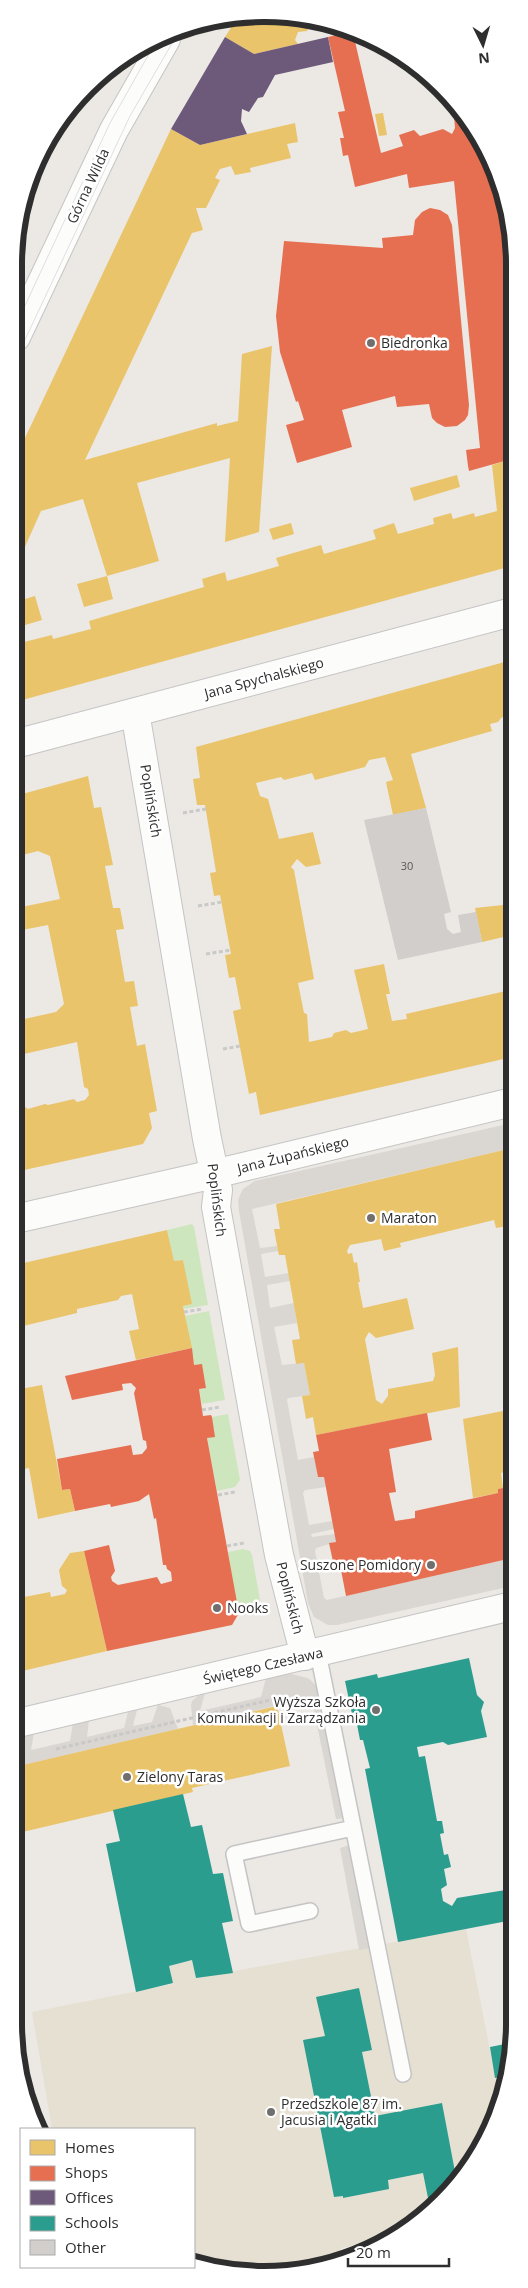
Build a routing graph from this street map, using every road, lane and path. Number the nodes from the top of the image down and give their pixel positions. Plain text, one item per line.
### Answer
1 (163, 45) edge
2 (22, 324) edge
3 (506, 614) edge
4 (135, 712) junction
5 (22, 742) edge
6 (206, 809) dead end
7 (176, 814) dead end
8 (222, 902) dead end
9 (192, 907) dead end
10 (231, 950) dead end
11 (201, 954) dead end
12 (240, 1046) dead end
13 (218, 1050) dead end
14 (506, 1103) edge
15 (214, 1174) junction
16 (22, 1217) edge
17 (208, 1308) dead end
18 (184, 1312) dead end
19 (241, 1491) dead end
20 (218, 1496) dead end
21 (250, 1542) dead end
22 (227, 1546) dead end
23 (506, 1607) edge
24 (312, 1654) junction
25 (22, 1722) edge
26 (353, 1828) junction
27 (310, 1911) dead end
28 (403, 2074) dead end

1 - 2 street, Górna Wilda
3 - 4 street, Jana Spychalskiego
4 - 5 street, Jana Spychalskiego
4 - 15 street, Poplińskich
6 - 7 path
8 - 9 path
10 - 11 path
12 - 13 path
14 - 15 street, Jana Żupańskiego
15 - 16 street, Jana Żupańskiego
15 - 24 street, Poplińskich
17 - 18 path
19 - 20 path
21 - 22 path
23 - 24 street, Świętego Czesława
24 - 25 street, Świętego Czesława
24 - 26 lane
26 - 27 lane
26 - 28 lane

